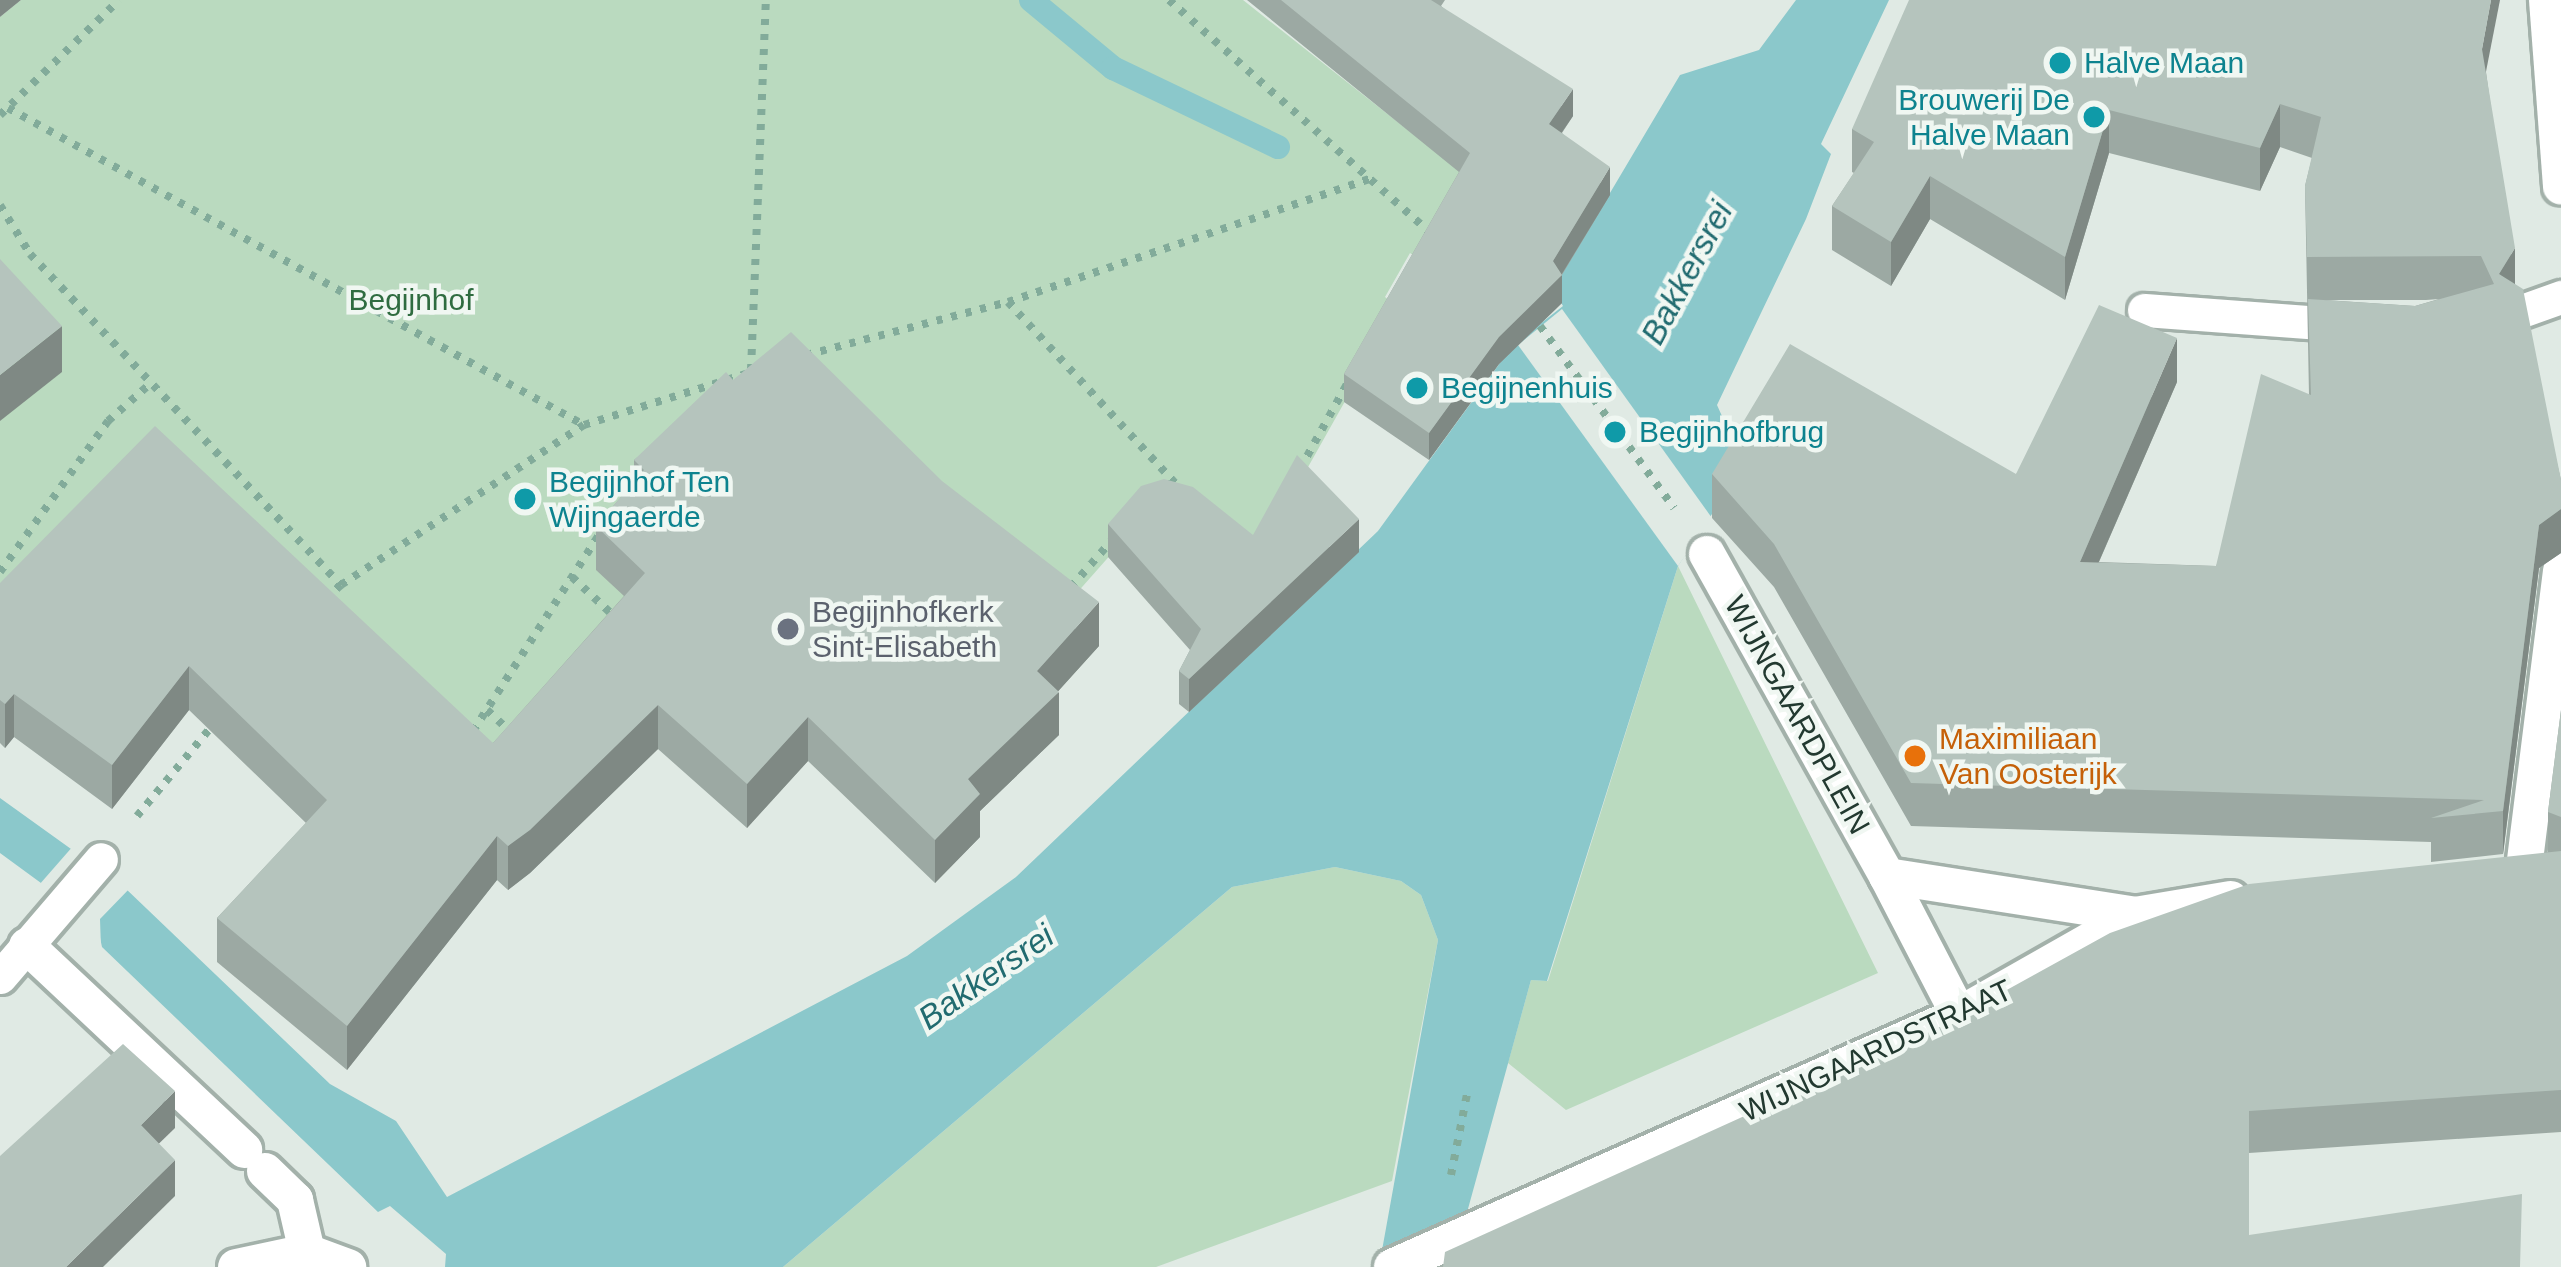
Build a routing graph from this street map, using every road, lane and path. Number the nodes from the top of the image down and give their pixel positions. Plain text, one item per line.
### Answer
1 (119, 0) edge
2 (766, 0) edge
3 (1168, 0) edge
4 (2548, 0) edge
5 (4, 111) edge
6 (1370, 179) junction
7 (2561, 186) edge
8 (0, 205) edge
9 (1429, 232) junction
10 (1447, 246) edge
11 (1418, 252) edge
12 (2561, 297) edge
13 (1008, 302) junction
14 (2144, 310) dead end
15 (2519, 312) edge
16 (1540, 326) edge
17 (2390, 328) edge
18 (793, 359) edge
19 (772, 365) edge
20 (1354, 370) edge
21 (751, 372) junction
22 (732, 379) junction
23 (152, 383) junction
24 (716, 396) edge
25 (584, 425) junction
26 (1168, 476) junction
27 (1290, 488) edge
28 (1153, 494) edge
29 (1197, 506) edge
30 (608, 520) edge
31 (1122, 529) edge
32 (1707, 554) joint
33 (2561, 571) edge
34 (0, 572) edge
35 (572, 577) junction
36 (341, 585) junction
37 (325, 599) junction
38 (1060, 599) edge
39 (316, 607) edge
40 (341, 615) edge
41 (631, 632) edge
42 (487, 710) junction
43 (218, 719) edge
44 (450, 726) edge
45 (506, 754) edge
46 (101, 859) joint
47 (2523, 874) junction
48 (1887, 876) junction
49 (2478, 878) edge
50 (2561, 878) edge
51 (2275, 896) edge
52 (2135, 915) junction
53 (27, 946) junction
54 (0, 976) edge
55 (1959, 1015) junction
56 (1467, 1094) dead end
57 (1448, 1192) dead end
58 (307, 1252) junction
59 (236, 1267) edge
60 (348, 1267) edge
61 (1392, 1267) edge

1 - 5 path
2 - 21 path
3 - 6 path
4 - 7 street
5 - 25 path
6 - 9 path
6 - 13 path
8 - 23 path
9 - 10 path
9 - 11 path
12 - 15 lane
13 - 18 path
13 - 26 path
14 - 17 lane
16 - 32 path
19 - 21 path
20 - 27 path
21 - 22 path
22 - 24 path
22 - 25 path
23 - 34 path
23 - 36 path
25 - 36 path
26 - 28 path
26 - 29 path
30 - 35 path
31 - 38 path
32 - 48 street, WIJNGAARDPLEIN
33 - 47 street
35 - 41 path
35 - 42 path
36 - 37 path
37 - 39 path
37 - 40 path
42 - 44 path
42 - 45 path
43 - 46 path
46 - 53 lane
47 - 49 street
47 - 50 street
48 - 52 street
48 - 55 street, WIJNGAARDPLEIN
51 - 52 street, WIJNGAARDSTRAAT
52 - 55 street, WIJNGAARDSTRAAT
53 - 54 lane
53 - 58 street
55 - 61 street, WIJNGAARDSTRAAT
56 - 57 path
58 - 59 street
58 - 60 street

